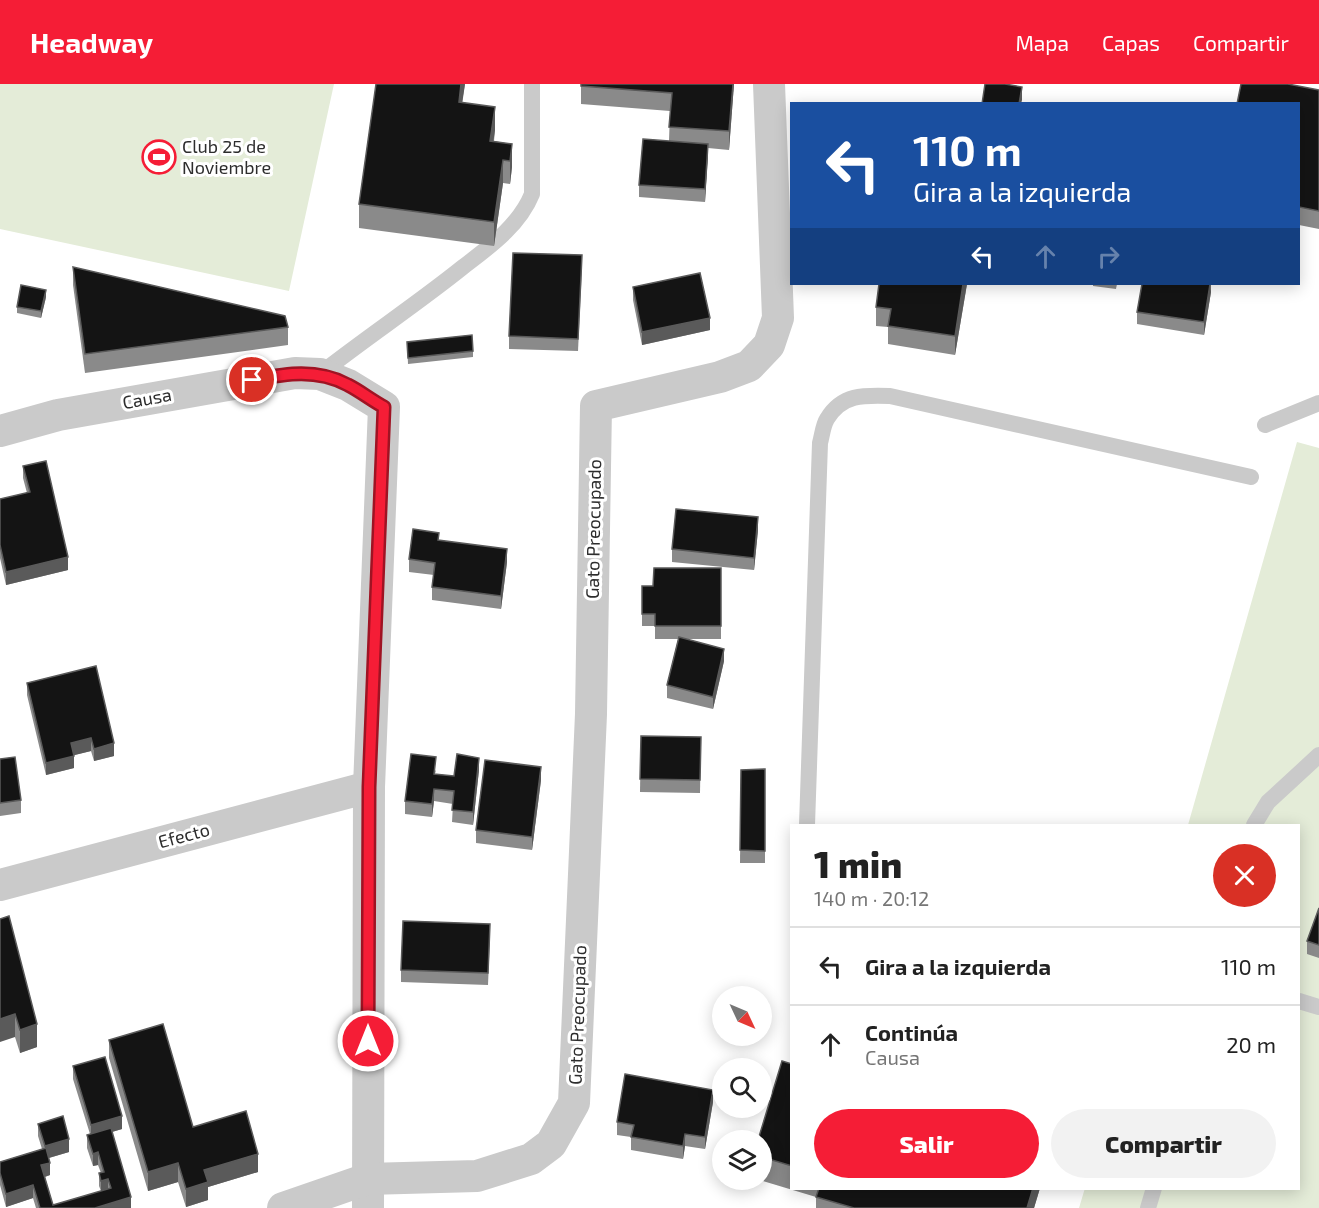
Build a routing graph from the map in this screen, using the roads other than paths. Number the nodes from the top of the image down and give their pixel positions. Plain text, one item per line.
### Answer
1 (532, 84) edge
2 (769, 84) edge
3 (307, 373) junction
4 (1319, 403) edge
5 (1265, 424) dead end
6 (0, 431) edge
7 (1251, 477) dead end
8 (1319, 755) edge
9 (369, 787) junction
10 (807, 824) edge
11 (1255, 824) edge
12 (0, 885) edge
13 (1300, 1001) edge
14 (1319, 1007) edge
15 (1153, 1190) edge
16 (368, 1193) edge
17 (283, 1208) edge
18 (1148, 1208) edge

1 - 3 lane
2 - 16 street, Gato Preocupado
3 - 6 street, Causa
3 - 9 street
4 - 5 lane
7 - 10 lane
8 - 11 lane
9 - 12 street, Efecto
9 - 16 street
13 - 14 lane
15 - 18 lane
16 - 17 street

